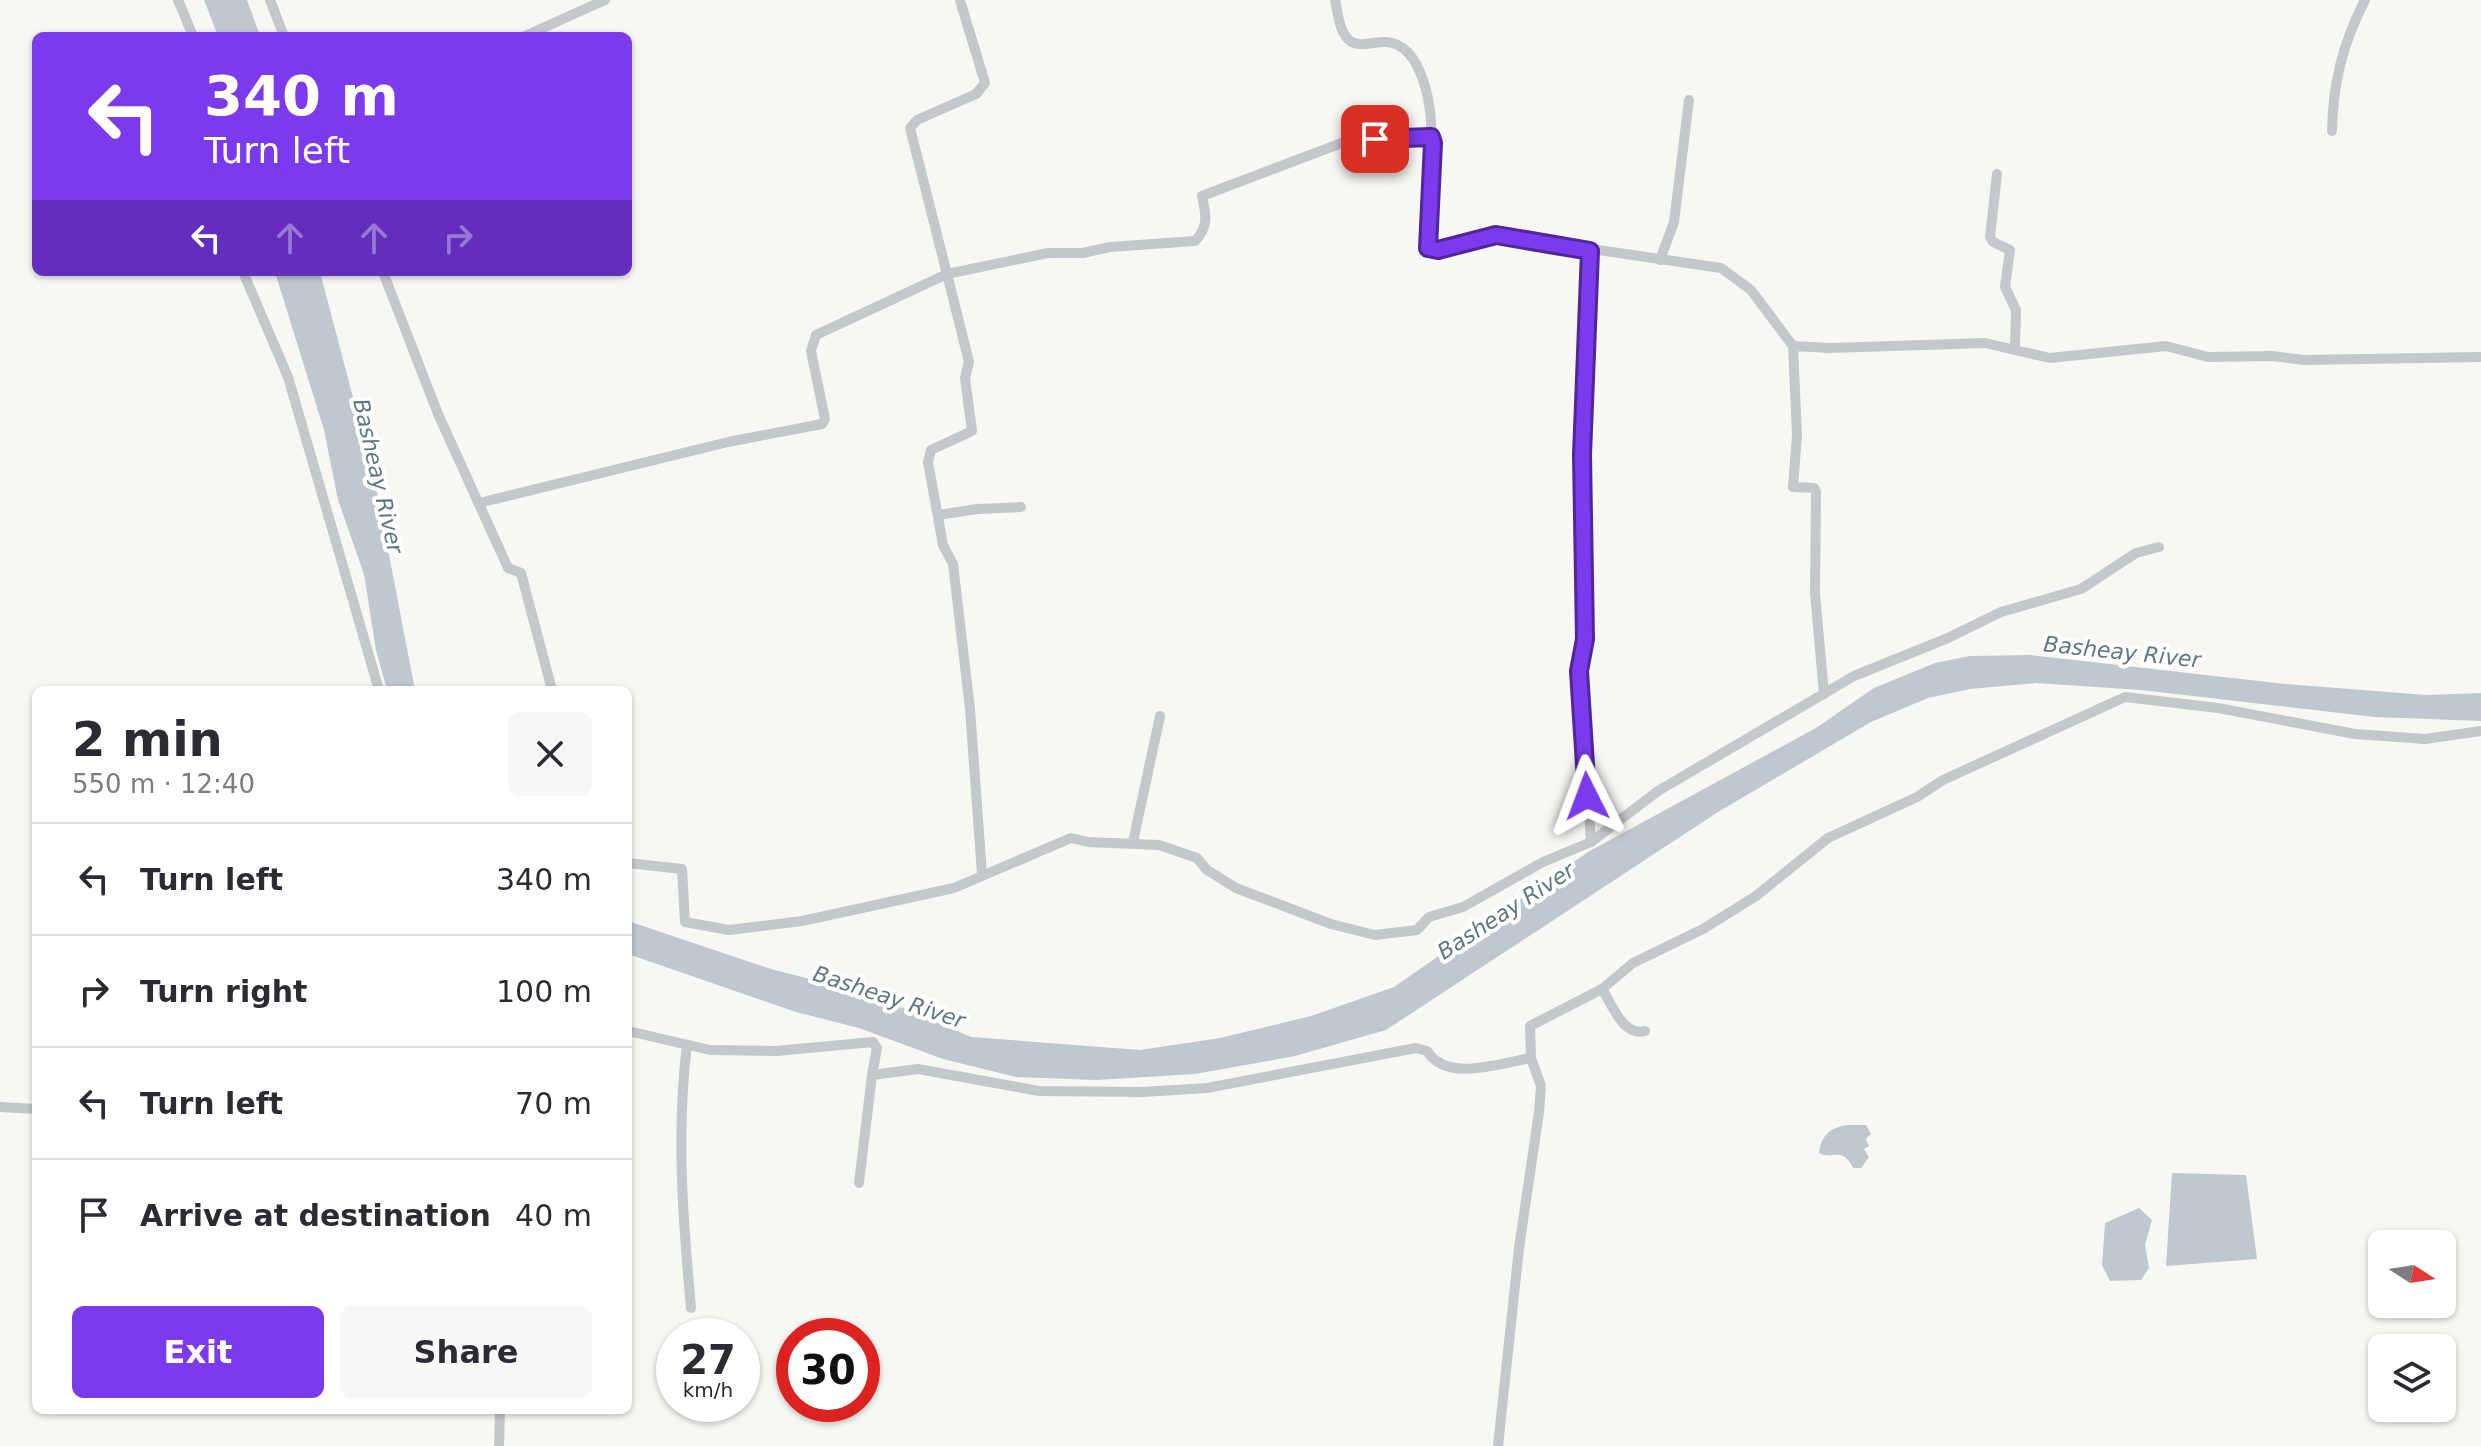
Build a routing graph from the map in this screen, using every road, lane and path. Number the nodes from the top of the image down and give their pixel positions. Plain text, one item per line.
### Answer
1 (178, 0) edge
2 (270, 0) edge
3 (605, 0) edge
4 (960, 0) edge
5 (1335, 0) edge
6 (2365, 0) edge
7 (191, 32) edge
8 (282, 32) edge
9 (534, 32) edge
10 (1689, 100) dead end
11 (2332, 131) dead end
12 (1431, 137) junction
13 (1997, 174) dead end
14 (1590, 251) junction
15 (1660, 260) junction
16 (947, 274) junction
17 (245, 276) edge
18 (385, 276) edge
19 (1793, 346) junction
20 (2015, 348) junction
21 (2481, 357) edge
22 (479, 503) junction
23 (1021, 507) dead end
24 (938, 515) junction
25 (2159, 547) dead end
26 (378, 686) edge
27 (551, 686) edge
28 (1824, 694) junction
29 (1160, 716) dead end
30 (2481, 731) edge
31 (1133, 842) junction
32 (1591, 842) junction
33 (632, 863) edge
34 (982, 874) junction
35 (1602, 989) junction
36 (1645, 1031) dead end
37 (632, 1032) edge
38 (687, 1045) junction
39 (1531, 1058) junction
40 (872, 1075) junction
41 (0, 1107) edge
42 (32, 1109) edge
43 (859, 1183) dead end
44 (691, 1308) dead end
45 (500, 1414) edge
46 (499, 1446) edge
47 (1498, 1446) edge

1 - 7 street
2 - 8 street
3 - 9 street
4 - 16 street
5 - 12 street
6 - 11 street
10 - 15 street
12 - 14 street
12 - 16 street
13 - 20 street
14 - 15 street
14 - 32 street
15 - 19 street
16 - 22 street
16 - 24 street
17 - 26 street
18 - 22 street
19 - 20 street
19 - 28 street
20 - 21 street
22 - 27 street
23 - 24 street
24 - 34 street
25 - 28 street
28 - 32 street
29 - 31 street
30 - 35 street
31 - 32 street
31 - 34 street
33 - 34 street
35 - 36 street
35 - 39 street
37 - 38 street
38 - 40 street
38 - 44 street
39 - 40 street
39 - 47 street
40 - 43 street
41 - 42 street
45 - 46 street

